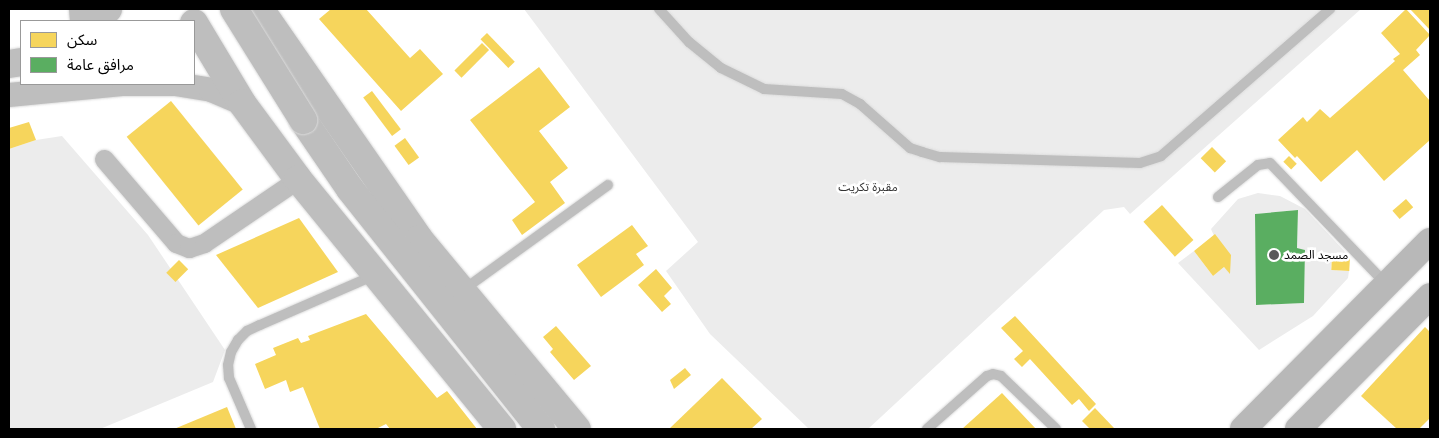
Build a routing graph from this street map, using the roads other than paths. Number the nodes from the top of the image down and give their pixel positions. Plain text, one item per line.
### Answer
1 (108, 9) edge
2 (185, 9) edge
3 (234, 9) edge
4 (659, 9) edge
5 (1330, 9) edge
6 (269, 14) edge
7 (97, 20) edge
8 (192, 20) edge
9 (195, 25) edge
10 (40, 85) edge
11 (140, 85) edge
12 (181, 85) edge
13 (9, 94) edge
14 (242, 103) junction
15 (104, 159) dead end
16 (298, 179) junction
17 (608, 185) dead end
18 (1218, 197) dead end
19 (1430, 241) edge
20 (377, 274) junction
21 (1385, 284) junction
22 (461, 291) junction
23 (1427, 305) edge
24 (251, 429) edge
25 (502, 429) edge
26 (541, 429) edge
27 (577, 429) edge
28 (927, 429) edge
29 (1056, 429) edge
30 (1243, 429) edge
31 (1298, 429) edge

1 - 7 main road
2 - 8 main road
3 - 26 main road, bridge
4 - 5 lane
6 - 22 main road
9 - 14 main road
10 - 13 street
11 - 13 street
12 - 14 street
14 - 16 main road
15 - 16 street
16 - 20 main road
17 - 22 lane
18 - 21 lane
19 - 21 main road
20 - 24 lane
20 - 25 main road
21 - 30 main road
22 - 27 main road
23 - 31 main road
28 - 29 lane

